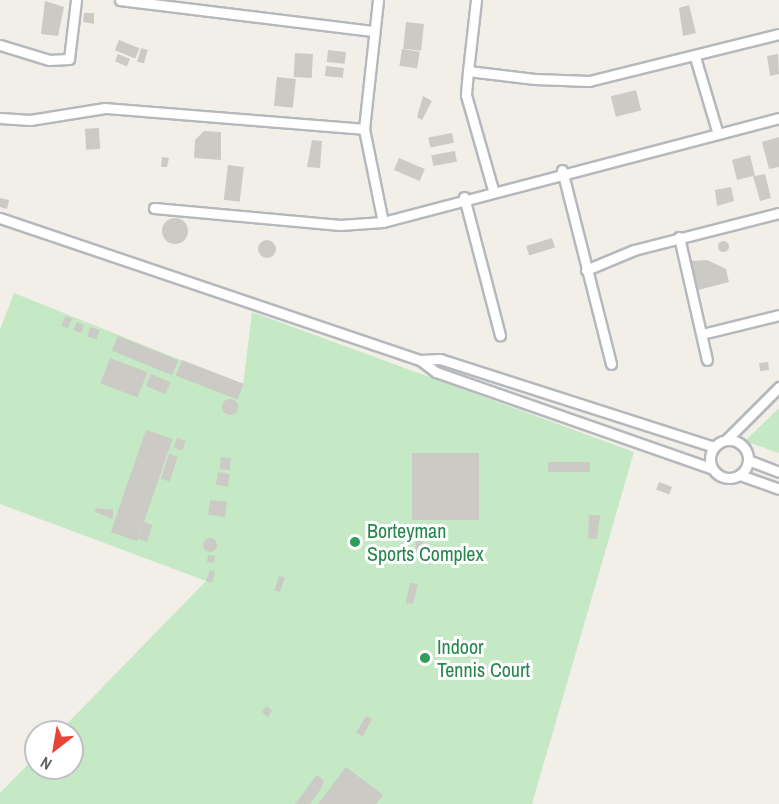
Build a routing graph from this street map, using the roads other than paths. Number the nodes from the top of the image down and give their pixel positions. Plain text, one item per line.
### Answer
1 (76, 0) edge
2 (120, 0) edge
3 (378, 0) edge
4 (476, 0) edge
5 (374, 31) junction
6 (779, 34) edge
7 (0, 45) edge
8 (695, 57) junction
9 (468, 71) junction
10 (0, 118) edge
11 (779, 118) edge
12 (364, 129) junction
13 (718, 134) junction
14 (562, 170) junction
15 (493, 190) junction
16 (464, 198) junction
17 (154, 208) dead end
18 (779, 213) edge
19 (0, 218) edge
20 (383, 222) junction
21 (679, 237) junction
22 (586, 270) junction
23 (779, 315) edge
24 (702, 334) junction
25 (500, 335) dead end
26 (420, 360) junction
27 (707, 360) dead end
28 (611, 364) dead end
29 (779, 387) edge
30 (727, 439) junction
31 (714, 447) junction
32 (748, 460) junction
33 (713, 469) junction
34 (779, 472) edge
35 (740, 475) junction
36 (779, 489) edge

1 - 7 street
2 - 5 street
3 - 5 street
4 - 9 street
5 - 12 street
6 - 8 street
8 - 9 street
8 - 13 street
9 - 15 street
10 - 12 street
11 - 13 street
12 - 20 street
13 - 14 street
14 - 15 street
14 - 22 street
15 - 16 street
16 - 20 street
16 - 25 street
17 - 20 street
18 - 21 street
19 - 26 street
21 - 22 street
21 - 24 street
22 - 28 street
23 - 24 street
24 - 27 street
26 - 31 street
26 - 33 street
29 - 30 street
30 - 31 street
30 - 32 street
31 - 33 street
32 - 34 street
32 - 35 street
33 - 35 street
35 - 36 street

